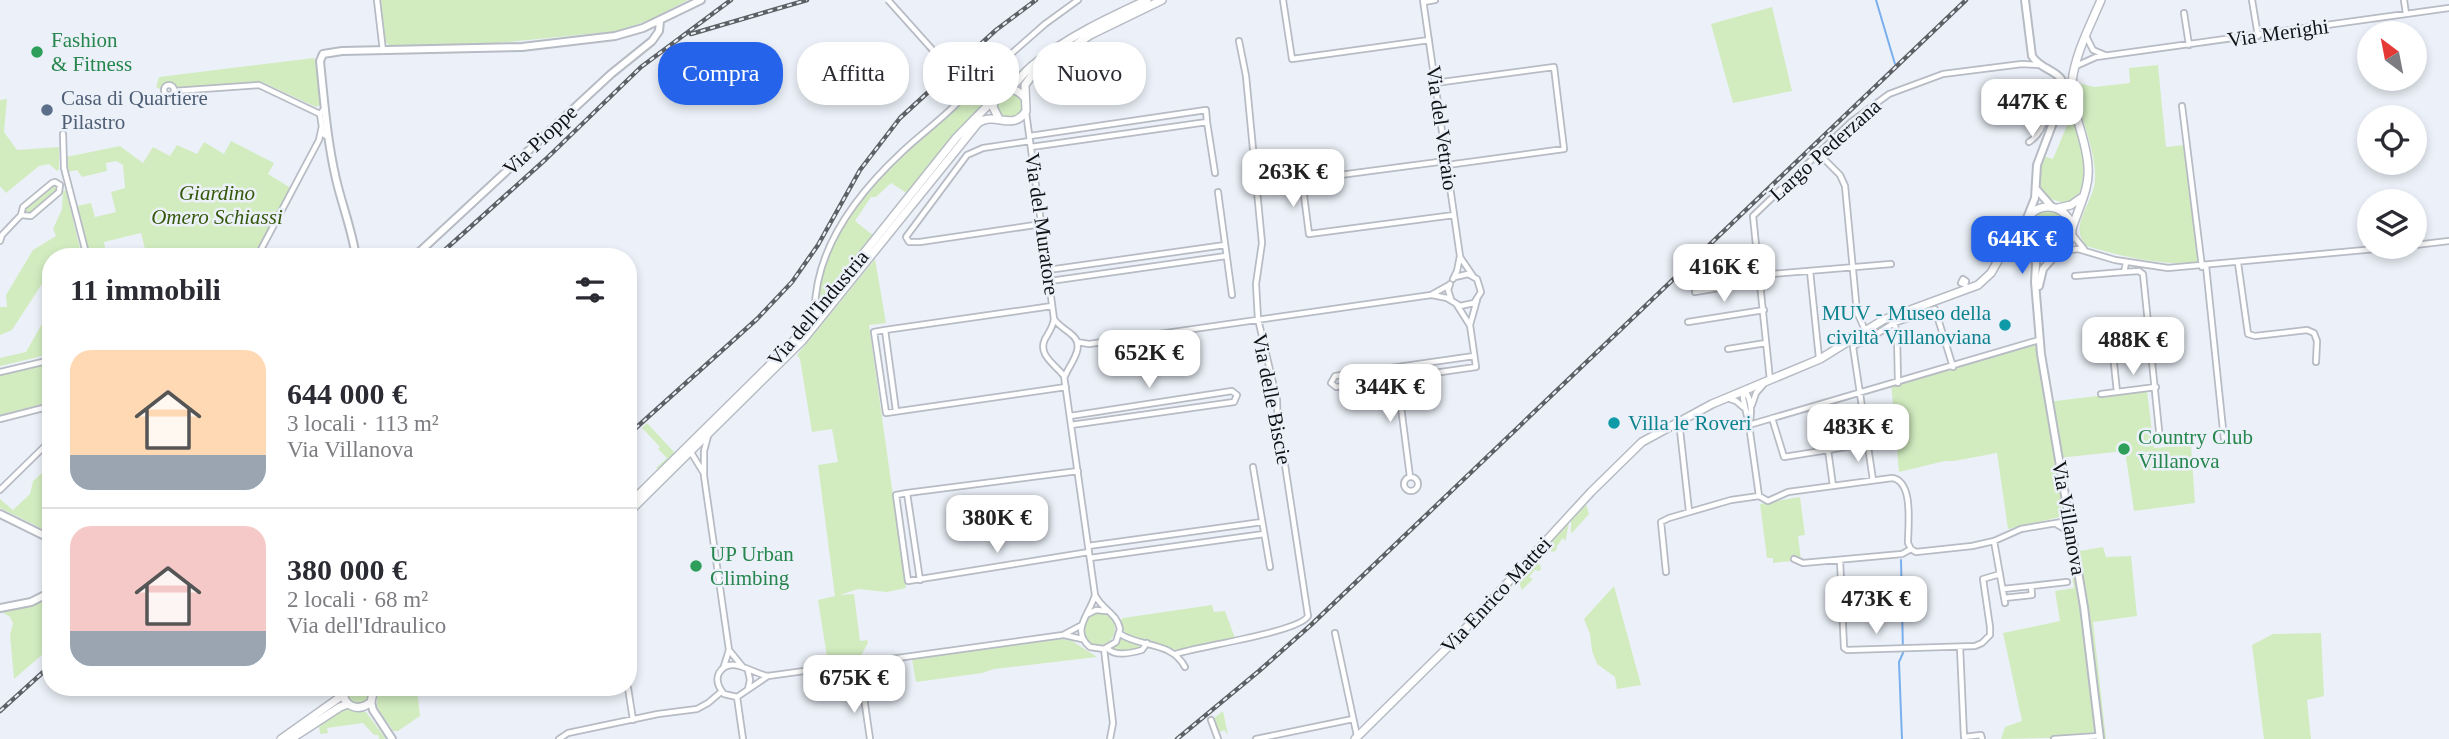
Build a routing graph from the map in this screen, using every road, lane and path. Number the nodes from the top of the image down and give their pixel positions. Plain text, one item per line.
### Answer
1 (377, 0) edge
2 (701, 0) edge
3 (888, 0) edge
4 (1078, 0) edge
5 (1147, 0) edge
6 (1162, 0) edge
7 (1283, 0) edge
8 (1435, 0) edge
9 (2025, 0) edge
10 (2101, 0) edge
11 (2252, 0) edge
12 (2404, 0) edge
13 (1423, 1) edge
14 (2449, 8) edge
15 (2184, 13) dead end
16 (2406, 14) junction
17 (660, 21) junction
18 (2086, 36) junction
19 (2258, 36) junction
20 (1429, 40) junction
21 (1240, 41) dead end
22 (926, 42) edge
23 (2189, 45) junction
24 (1019, 47) edge
25 (383, 51) junction
26 (2032, 56) junction
27 (2106, 56) junction
28 (2022, 64) junction
29 (2040, 65) junction
30 (2076, 66) junction
31 (1019, 79) edge
32 (1435, 83) junction
33 (174, 91) dead end
34 (1019, 93) edge
35 (954, 105) edge
36 (988, 105) edge
37 (993, 105) edge
38 (2182, 106) dead end
39 (1026, 107) junction
40 (323, 111) junction
41 (2047, 113) dead end
42 (999, 119) junction
43 (1013, 122) junction
44 (1207, 122) junction
45 (1115, 123) junction
46 (2043, 124) junction
47 (322, 126) junction
48 (2051, 127) junction
49 (63, 134) dead end
50 (1116, 135) junction
51 (329, 138) junction
52 (1030, 139) junction
53 (2029, 142) dead end
54 (1818, 153) junction
55 (1446, 163) junction
56 (1215, 173) dead end
57 (2036, 190) junction
58 (1218, 192) dead end
59 (2082, 197) junction
60 (2054, 208) junction
61 (21, 215) junction
62 (1454, 215) junction
63 (2027, 218) junction
64 (1042, 224) junction
65 (2024, 231) junction
66 (2072, 232) junction
67 (1, 236) edge
68 (2449, 241) edge
69 (2427, 244) edge
70 (1225, 245) junction
71 (2030, 247) junction
72 (85, 248) edge
73 (262, 248) edge
74 (354, 248) edge
75 (424, 248) edge
76 (2006, 250) junction
77 (2085, 250) junction
78 (2357, 251) edge
79 (2059, 252) junction
80 (1226, 256) junction
81 (1460, 256) junction
82 (2126, 262) junction
83 (2238, 263) junction
84 (1891, 264) dead end
85 (2204, 266) junction
86 (1852, 267) junction
87 (1048, 270) junction
88 (1810, 271) junction
89 (2124, 272) junction
90 (1473, 276) junction
91 (2075, 276) dead end
92 (1760, 278) junction
93 (1452, 279) junction
94 (1050, 281) junction
95 (1449, 285) junction
96 (1695, 292) dead end
97 (1232, 295) dead end
98 (1431, 295) junction
99 (2037, 298) junction
100 (1451, 299) junction
101 (1477, 300) junction
102 (1456, 304) junction
103 (1052, 306) junction
104 (1764, 310) junction
105 (815, 317) junction
106 (1054, 318) junction
107 (1258, 319) junction
108 (1893, 319) junction
109 (1688, 322) dead end
110 (1470, 325) junction
111 (885, 330) junction
112 (1865, 330) junction
113 (1065, 331) junction
114 (1048, 335) junction
115 (1857, 340) junction
116 (2039, 340) junction
117 (1077, 342) junction
118 (1766, 343) junction
119 (1089, 344) junction
120 (1728, 349) dead end
121 (1078, 351) junction
122 (1474, 356) junction
123 (1819, 359) junction
124 (1072, 361) junction
125 (42, 362) edge
126 (2316, 362) dead end
127 (1054, 364) junction
128 (2114, 364) dead end
129 (1953, 367) junction
130 (1396, 368) junction
131 (0, 372) edge
132 (1064, 376) junction
133 (1397, 378) junction
134 (1768, 382) junction
135 (1898, 383) junction
136 (1066, 387) junction
137 (2155, 387) junction
138 (1744, 391) junction
139 (2117, 391) junction
140 (1861, 393) junction
141 (2101, 394) dead end
142 (1726, 398) junction
143 (1153, 402) junction
144 (42, 408) edge
145 (1748, 410) junction
146 (896, 411) junction
147 (1154, 413) junction
148 (1070, 416) junction
149 (1772, 418) junction
150 (0, 419) edge
151 (1679, 420) junction
152 (1071, 425) junction
153 (1749, 425) junction
154 (708, 435) junction
155 (2186, 438) dead end
156 (2224, 439) dead end
157 (1868, 443) junction
158 (42, 449) edge
159 (691, 449) junction
160 (1828, 450) junction
161 (704, 460) junction
162 (699, 465) junction
163 (1253, 467) dead end
164 (675, 468) junction
165 (1078, 471) junction
166 (704, 476) junction
167 (1410, 477) dead end
168 (1873, 480) junction
169 (1833, 486) junction
170 (0, 489) edge
171 (907, 493) junction
172 (1759, 496) junction
173 (637, 497) edge
174 (637, 504) edge
175 (1689, 511) junction
176 (0, 514) edge
177 (2068, 521) junction
178 (1262, 522) junction
179 (2055, 524) junction
180 (2070, 532) junction
181 (1175, 534) junction
182 (1264, 534) junction
183 (42, 535) edge
184 (1994, 541) junction
185 (1176, 546) junction
186 (1914, 551) junction
187 (1089, 552) junction
188 (1794, 559) dead end
189 (1840, 559) junction
190 (1270, 567) dead end
191 (1666, 572) dead end
192 (2000, 574) junction
193 (920, 580) junction
194 (2067, 582) dead end
195 (2031, 586) junction
196 (2003, 589) junction
197 (42, 596) edge
198 (1095, 596) junction
199 (0, 608) edge
200 (1107, 611) junction
201 (1087, 615) junction
202 (1081, 625) junction
203 (1335, 633) dead end
204 (1120, 634) junction
205 (1063, 635) junction
206 (1083, 640) junction
207 (1147, 643) junction
208 (1960, 647) junction
209 (1105, 649) junction
210 (730, 650) junction
211 (1176, 654) junction
212 (859, 663) junction
213 (1185, 667) dead end
214 (723, 668) junction
215 (745, 668) junction
216 (768, 676) junction
217 (748, 689) junction
218 (721, 692) junction
219 (338, 696) edge
220 (345, 696) edge
221 (372, 696) edge
222 (629, 696) edge
223 (737, 697) junction
224 (371, 702) junction
225 (348, 704) junction
226 (362, 708) junction
227 (1353, 719) junction
228 (633, 720) junction
229 (1211, 720) dead end
230 (384, 727) junction
231 (2099, 737) edge
232 (1356, 738) edge
233 (281, 739) edge
234 (291, 739) edge
235 (392, 739) edge
236 (559, 739) edge
237 (743, 739) edge
238 (870, 739) edge
239 (1110, 739) edge
240 (1219, 739) edge
241 (1256, 739) edge
242 (1982, 739) edge
243 (2054, 739) edge

1 - 25 street
2 - 17 street
3 - 22 street, bridge
4 - 24 street
5 - 31 main road
6 - 39 main road
7 - 20 street
8 - 13 street
9 - 26 street
10 - 18 main road
11 - 19 street
12 - 16 street
13 - 20 street, Via del Vetraio
14 - 16 street, Via Merighi
15 - 23 street
16 - 19 street, Via Merighi
17 - 25 street
17 - 75 street, Via Pioppe
18 - 27 street
18 - 30 main road
19 - 23 street, Via Merighi
20 - 32 street, Via del Vetraio
21 - 107 street, Via delle Biscie
23 - 27 street, Via Merighi
25 - 40 street
26 - 28 street
26 - 29 street
27 - 30 street, Via Merighi
28 - 29 street, Largo Pederzana
28 - 54 street, Largo Pederzana
29 - 48 street
30 - 59 main road
32 - 55 street, Via del Vetraio
32 - 55 street
33 - 40 street
34 - 39 main road
35 - 105 street
36 - 105 main road, Via dell'Industria
37 - 42 main road
38 - 85 street
39 - 43 main road
39 - 52 street, Via del Muratore
40 - 47 street
40 - 51 street
41 - 46 street
42 - 43 main road
42 - 154 main road, Via dell'Industria
43 - 52 street, Via del Muratore
44 - 45 street
44 - 50 street
44 - 56 street
45 - 50 street
45 - 52 street
46 - 48 street
46 - 53 street
47 - 51 street
47 - 73 street
48 - 57 street
49 - 72 street
50 - 52 street
51 - 74 street
52 - 64 street, Via del Muratore
52 - 64 street
54 - 86 street
54 - 92 street, Largo Pederzana
55 - 62 street, Via del Vetraio
55 - 62 street
57 - 60 street
57 - 63 street
58 - 70 street
59 - 60 main road
59 - 66 main road
60 - 63 main road
60 - 66 main road
61 - 61 street
61 - 67 street
62 - 81 street, Via del Vetraio
63 - 65 main road
64 - 87 street, Via del Muratore
65 - 71 main road
65 - 76 main road
66 - 77 street
66 - 79 main road
68 - 69 street
70 - 80 street
70 - 87 street
71 - 76 main road
71 - 79 main road
71 - 99 street, Via Villanova
76 - 108 main road, Via Enrico Mattei
77 - 79 street
77 - 82 street
78 - 83 street
79 - 99 street, Via Villanova
80 - 94 street
80 - 97 street
81 - 90 street, Via del Vetraio
81 - 93 street, Via del Vetraio
82 - 85 street
82 - 89 street
83 - 85 street
83 - 126 street
84 - 86 street
85 - 156 street
86 - 88 street
86 - 112 street
87 - 94 street, Via del Muratore
88 - 92 street
88 - 123 street
89 - 91 street
89 - 137 street
90 - 93 street
90 - 101 street
92 - 96 street
92 - 104 street
93 - 95 street
94 - 103 street, Via del Muratore
95 - 98 street
95 - 100 street
98 - 100 street
98 - 107 street
99 - 116 street, Via Villanova
100 - 102 street
101 - 102 street
101 - 110 street
102 - 110 street
103 - 106 street, Via del Muratore
103 - 111 street
104 - 109 street
104 - 118 street
105 - 159 main road, Via dell'Industria
106 - 113 street, Via del Muratore
106 - 114 street, Via del Muratore
107 - 119 street
107 - 211 street, Via delle Biscie
108 - 112 main road, Via Enrico Mattei
108 - 115 street
108 - 129 street
108 - 135 street
110 - 122 street
111 - 146 street
111 - 146 street
112 - 115 main road, Via Enrico Mattei
113 - 114 street
113 - 117 street
114 - 127 street
115 - 123 main road, Via Enrico Mattei
115 - 140 street
116 - 129 street
116 - 177 street, Via Villanova
117 - 119 street
117 - 121 street
118 - 120 street
118 - 134 street
119 - 121 street
121 - 124 street
122 - 130 street
122 - 133 street
123 - 134 main road, Via Enrico Mattei
124 - 127 street
124 - 132 street
125 - 131 street
127 - 132 street
128 - 139 street
129 - 135 street
130 - 133 street
130 - 133 street
132 - 136 street
133 - 167 street
134 - 138 main road, Via Enrico Mattei
134 - 145 street
135 - 140 street
136 - 146 street
136 - 148 street
137 - 139 street
137 - 155 street
138 - 142 main road, Via Enrico Mattei
138 - 145 street
139 - 141 street
140 - 149 street
140 - 157 street
142 - 145 street
142 - 151 main road, Via Enrico Mattei
143 - 147 street
143 - 147 street
143 - 148 street
144 - 150 street
145 - 153 street
147 - 152 street
148 - 152 street
149 - 153 street
149 - 160 street
151 - 175 street
151 - 232 main road, Via Enrico Mattei
152 - 165 street
153 - 172 street
154 - 159 main road, Via dell'Industria
154 - 161 street
157 - 160 street
157 - 168 street
158 - 170 street
159 - 161 street
159 - 162 street
159 - 164 main road, Via dell'Industria
159 - 173 main road, Via dell'Industria
160 - 169 street
161 - 166 street
162 - 164 street
162 - 166 street
163 - 178 street
164 - 174 main road, Via dell'Industria
165 - 171 street
165 - 187 street
166 - 210 street
168 - 169 street
168 - 186 street
169 - 172 street
171 - 193 street
171 - 193 street
172 - 175 street
175 - 191 street
176 - 183 street
177 - 179 street
177 - 180 street, Via Villanova
178 - 181 street
178 - 182 street
179 - 180 street
179 - 184 street
180 - 231 street, Via Villanova
181 - 185 street
181 - 187 street
182 - 185 street
182 - 190 street
184 - 186 street
184 - 192 street
185 - 187 street
186 - 189 street
187 - 193 street
187 - 198 street
188 - 189 street
189 - 208 street
192 - 196 street
192 - 208 street
194 - 195 street
195 - 196 street
195 - 196 street
197 - 199 street
198 - 200 street
198 - 201 street
200 - 201 street
200 - 204 street
201 - 202 street
202 - 205 street
202 - 206 street
203 - 227 street, Via Enrico Mattei
204 - 207 street
204 - 209 street
205 - 206 street
205 - 212 street
206 - 209 street
207 - 209 street
207 - 211 street
208 - 242 street
209 - 239 street
210 - 214 street
210 - 215 street
211 - 213 street
212 - 216 street
212 - 238 street
214 - 215 street
214 - 218 street
215 - 216 street
215 - 217 street
216 - 217 street
217 - 223 street
218 - 223 street
218 - 228 street
219 - 233 main road
220 - 225 main road
221 - 224 main road
222 - 228 street
223 - 237 street
224 - 226 main road
224 - 230 street
225 - 226 main road
225 - 234 main road
226 - 230 street
227 - 232 street, Via Enrico Mattei
227 - 241 street
228 - 236 street
229 - 240 street
230 - 235 street
231 - 243 street

